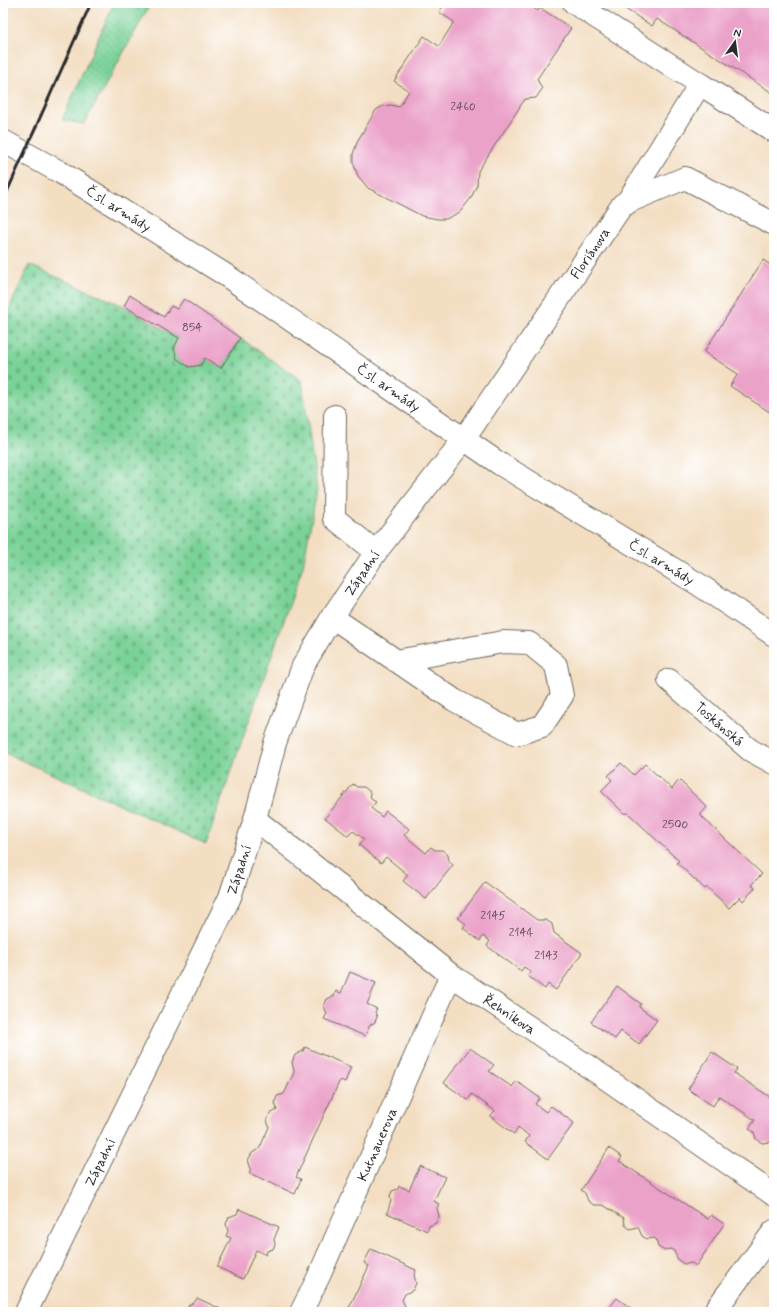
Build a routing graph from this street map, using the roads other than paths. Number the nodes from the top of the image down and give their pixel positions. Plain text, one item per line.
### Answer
1 (574, 3) edge
2 (700, 84) junction
3 (774, 131) edge
4 (3, 141) edge
5 (626, 204) junction
6 (774, 224) edge
7 (335, 416) dead end
8 (464, 439) junction
9 (376, 552) junction
10 (332, 617) junction
11 (774, 635) edge
12 (396, 661) junction
13 (669, 680) dead end
14 (774, 763) edge
15 (255, 819) junction
16 (451, 976) junction
17 (774, 1195) edge
18 (774, 1231) edge
19 (26, 1312) edge
20 (301, 1312) edge
21 (714, 1312) edge

1 - 2 street
2 - 3 street
2 - 5 street
4 - 8 street, Čsl. armády
5 - 6 street, Floriánova
5 - 8 street, Floriánova
7 - 9 street
8 - 9 street, Západní
8 - 11 street, Čsl. armády
9 - 10 street, Západní
10 - 12 street
10 - 15 street, Západní
12 - 12 street
13 - 14 street, Toskánská
15 - 16 street, Řehníkova
15 - 19 street, Západní
16 - 17 street, Řehníkova
16 - 20 street, Kutnauerova
18 - 21 street

